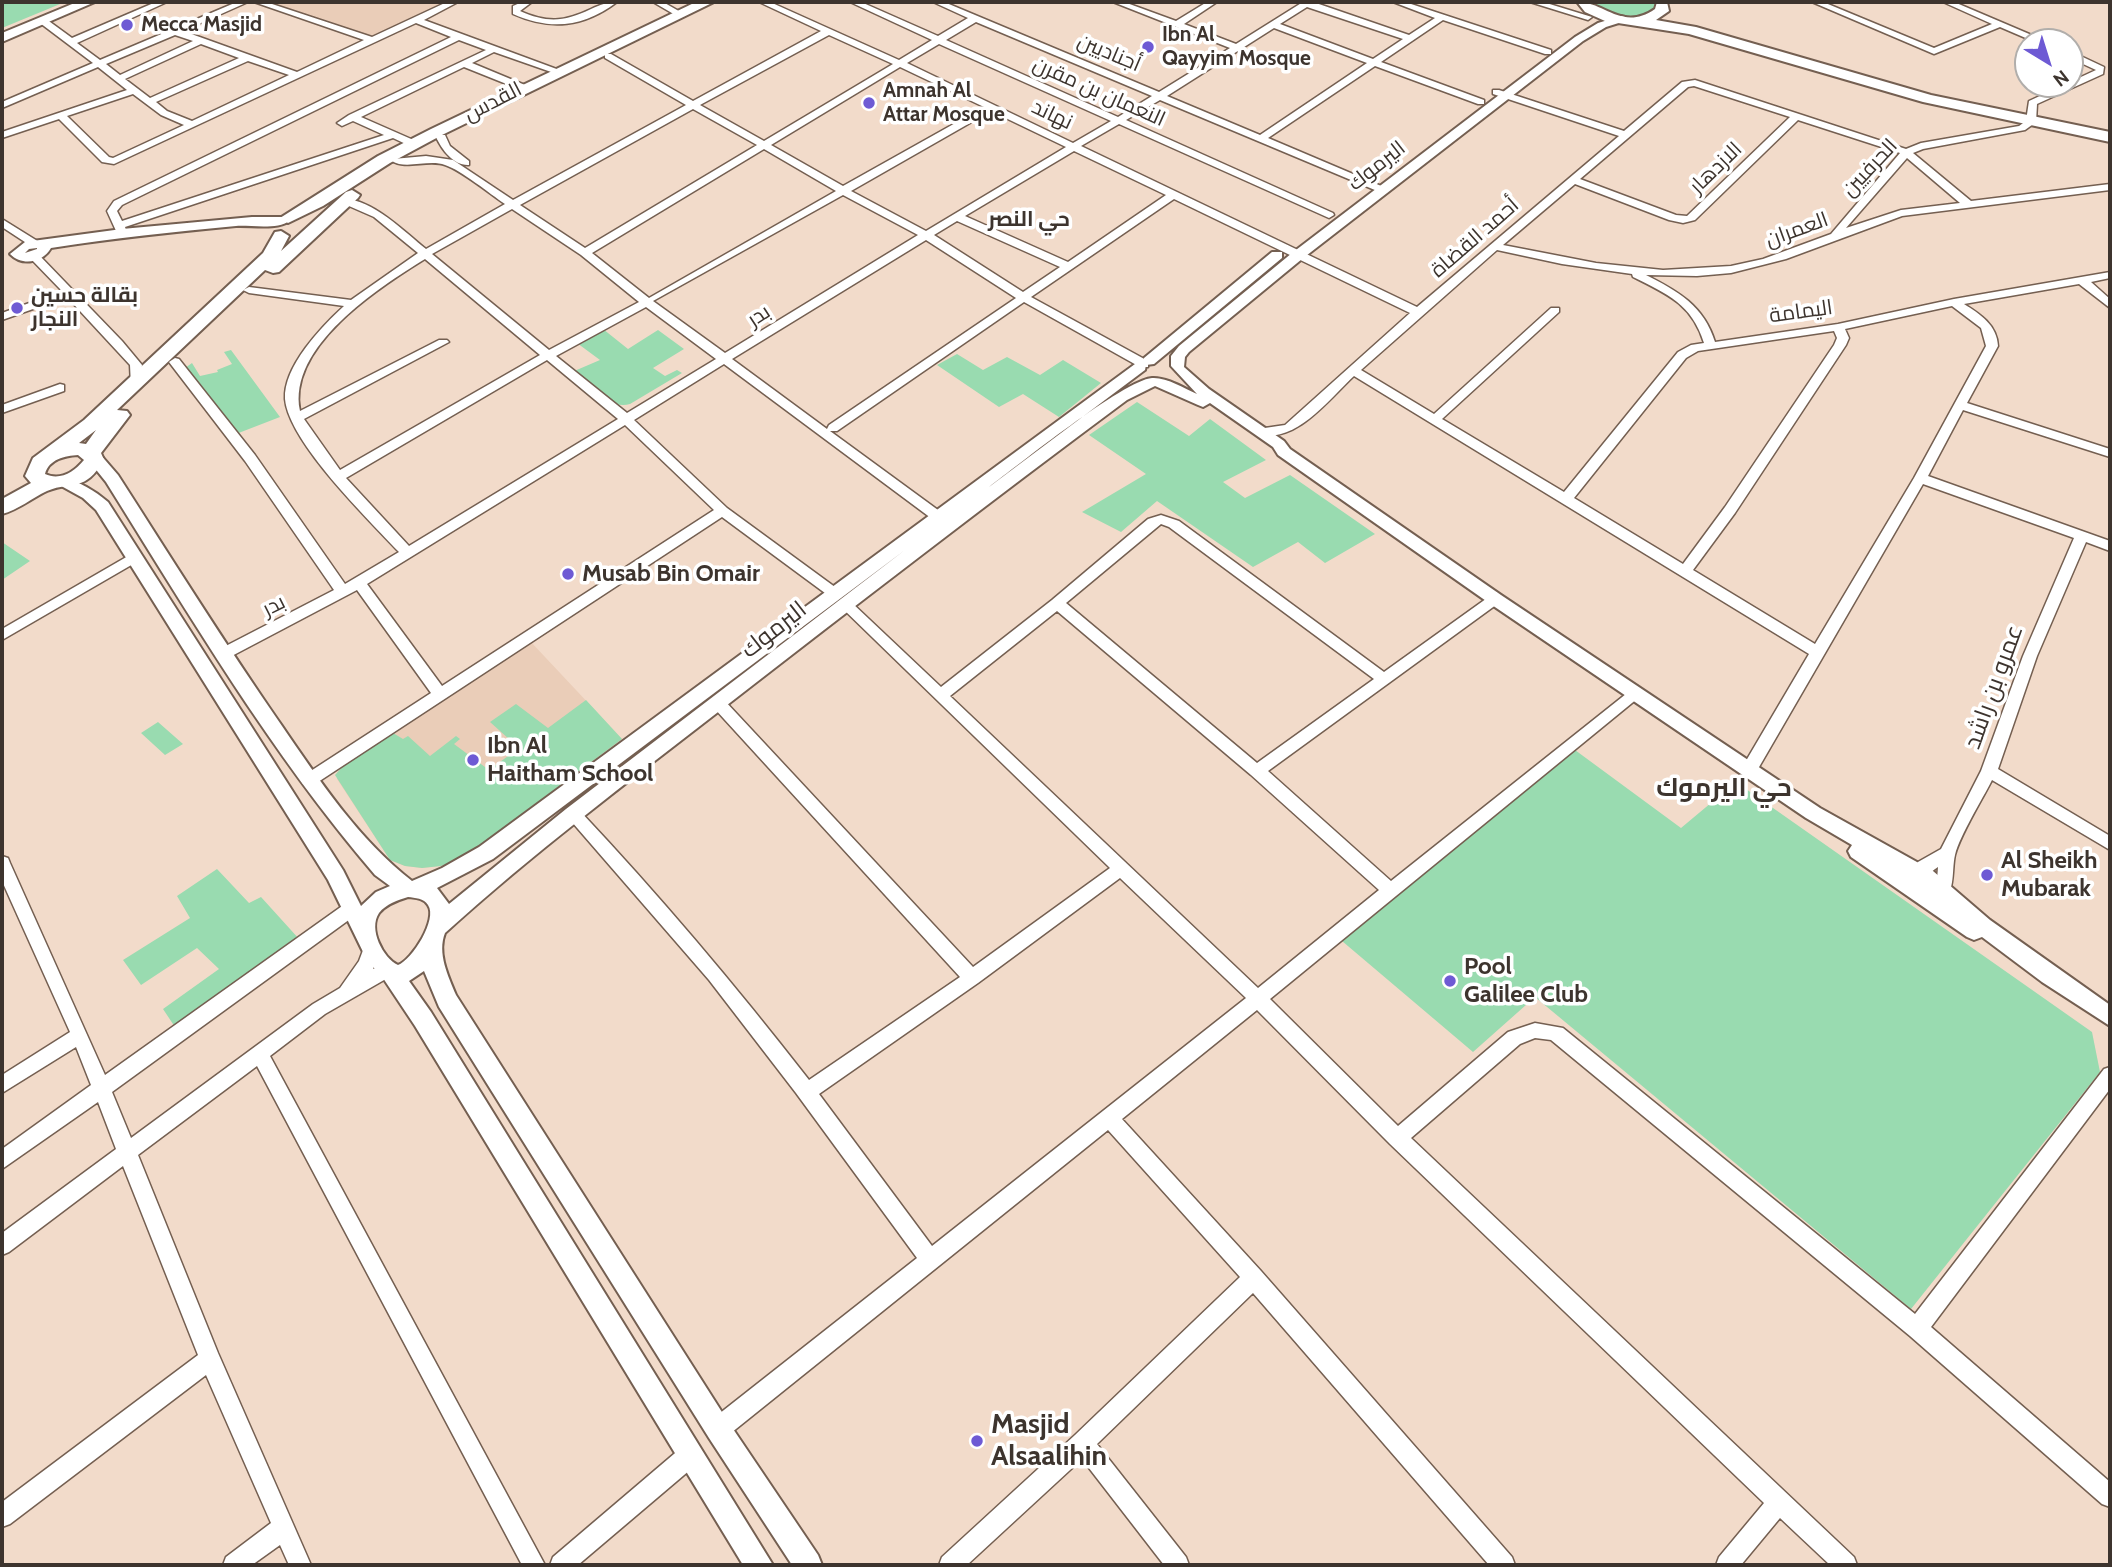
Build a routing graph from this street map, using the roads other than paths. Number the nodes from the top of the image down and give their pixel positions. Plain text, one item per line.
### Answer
1 (73, 2) edge
2 (89, 2) edge
3 (163, 2) edge
4 (244, 2) edge
5 (258, 2) edge
6 (454, 2) edge
7 (528, 2) edge
8 (612, 2) edge
9 (657, 2) edge
10 (707, 2) edge
11 (724, 2) edge
12 (763, 2) edge
13 (854, 2) edge
14 (937, 2) edge
15 (1117, 2) edge
16 (1213, 2) edge
17 (1397, 2) edge
18 (1534, 2) edge
19 (1816, 2) edge
20 (1947, 2) edge
21 (1308, 3) edge
22 (1660, 3) edge
23 (1586, 7) edge
24 (680, 14) junction
25 (977, 17) junction
26 (1442, 17) junction
27 (417, 20) junction
28 (1627, 20) junction
29 (43, 21) junction
30 (1176, 24) junction
31 (2000, 24) junction
32 (1273, 25) junction
33 (2014, 30) edge
34 (174, 31) junction
35 (829, 31) junction
36 (2, 32) edge
37 (458, 37) junction
38 (2, 38) edge
39 (1409, 38) junction
40 (372, 40) junction
41 (72, 41) junction
42 (200, 41) junction
43 (936, 41) junction
44 (1236, 47) junction
45 (494, 49) junction
46 (1548, 52) junction
47 (608, 56) junction
48 (246, 58) junction
49 (2084, 60) edge
50 (1376, 61) junction
51 (102, 63) junction
52 (899, 63) junction
53 (465, 64) junction
54 (558, 71) junction
55 (297, 75) junction
56 (120, 78) junction
57 (2084, 79) edge
58 (522, 87) junction
59 (135, 90) junction
60 (1501, 93) junction
61 (1160, 96) junction
62 (2043, 98) edge
63 (150, 101) junction
64 (1481, 102) junction
65 (695, 104) junction
66 (2, 105) edge
67 (991, 107) junction
68 (60, 116) junction
69 (1797, 116) junction
70 (352, 117) junction
71 (2030, 119) junction
72 (1116, 120) junction
73 (342, 123) dead end
74 (191, 124) junction
75 (2110, 131) edge
76 (1624, 134) junction
77 (2, 135) edge
78 (393, 135) junction
79 (441, 137) junction
80 (2110, 137) edge
81 (1261, 139) junction
82 (414, 144) junction
83 (764, 144) junction
84 (1073, 146) junction
85 (1906, 152) junction
86 (397, 161) junction
87 (1573, 179) junction
88 (2110, 187) edge
89 (1376, 188) junction
90 (842, 190) junction
91 (1173, 195) junction
92 (1869, 198) junction
93 (346, 201) junction
94 (515, 204) junction
95 (1968, 204) junction
96 (1901, 213) junction
97 (1329, 215) junction
98 (956, 216) junction
99 (2, 222) edge
100 (282, 226) junction
101 (2, 229) edge
102 (121, 229) junction
103 (315, 230) junction
104 (926, 235) junction
105 (1830, 240) junction
106 (1495, 246) junction
107 (588, 251) junction
108 (24, 252) edge
109 (1291, 253) junction
110 (423, 254) junction
111 (1069, 267) junction
112 (1634, 273) junction
113 (2110, 275) edge
114 (2082, 280) junction
115 (249, 290) junction
116 (70, 292) junction
117 (1024, 298) junction
118 (650, 300) junction
119 (1954, 302) junction
120 (354, 304) junction
121 (2110, 305) edge
122 (1555, 310) dead end
123 (1418, 312) junction
124 (2, 317) edge
125 (1838, 327) junction
126 (443, 342) dead end
127 (1710, 344) junction
128 (548, 355) junction
129 (730, 357) junction
130 (175, 362) junction
131 (1144, 364) junction
132 (1179, 368) junction
133 (1353, 370) junction
134 (135, 383) junction
135 (1156, 383) junction
136 (60, 388) dead end
137 (1959, 405) junction
138 (2, 410) edge
139 (295, 418) junction
140 (1435, 419) junction
141 (626, 420) junction
142 (833, 428) junction
143 (1289, 428) junction
144 (1258, 435) junction
145 (1284, 452) junction
146 (2110, 453) edge
147 (92, 454) junction
148 (45, 459) junction
149 (339, 476) junction
150 (1920, 478) junction
151 (55, 482) junction
152 (2, 489) edge
153 (1565, 500) junction
154 (2, 507) edge
155 (722, 511) junction
156 (948, 517) junction
157 (2082, 535) junction
158 (2110, 546) edge
159 (406, 552) junction
160 (135, 557) junction
161 (1684, 572) junction
162 (359, 583) junction
163 (343, 592) junction
164 (840, 599) junction
165 (1495, 599) junction
166 (1057, 603) junction
167 (2, 635) edge
168 (1817, 652) junction
169 (223, 654) junction
170 (1384, 679) junction
171 (440, 694) junction
172 (1636, 694) junction
173 (942, 695) junction
174 (719, 704) junction
175 (1749, 770) junction
176 (1257, 771) junction
177 (1989, 771) junction
178 (309, 780) junction
179 (573, 814) junction
180 (2110, 844) edge
181 (1947, 854) junction
182 (2, 863) edge
183 (1120, 869) junction
184 (1912, 880) junction
185 (411, 889) junction
186 (1389, 889) junction
187 (1934, 895) junction
188 (351, 909) junction
189 (433, 934) junction
190 (368, 943) junction
191 (388, 972) junction
192 (972, 978) junction
193 (347, 991) junction
194 (1258, 999) junction
195 (2110, 1017) edge
196 (80, 1035) junction
197 (260, 1054) junction
198 (2110, 1075) edge
199 (2, 1085) edge
200 (102, 1087) junction
201 (808, 1091) junction
202 (1109, 1118) junction
203 (1397, 1138) junction
204 (128, 1153) junction
205 (2, 1160) edge
206 (2, 1245) edge
207 (930, 1260) junction
208 (1254, 1278) junction
209 (1917, 1329) junction
210 (210, 1360) junction
211 (718, 1429) junction
212 (1083, 1443) junction
213 (689, 1455) junction
214 (2110, 1496) edge
215 (1780, 1501) junction
216 (2, 1516) edge
217 (283, 1528) junction
218 (234, 1565) edge
219 (300, 1565) edge
220 (534, 1565) edge
221 (561, 1565) edge
222 (759, 1565) edge
223 (808, 1565) edge
224 (950, 1565) edge
225 (1178, 1565) edge
226 (1504, 1565) edge
227 (1727, 1565) edge
228 (1846, 1565) edge

1 - 36 main road
2 - 29 main road
3 - 41 street
4 - 34 street
5 - 40 street
6 - 27 street
7 - 8 street
9 - 24 street
10 - 24 main road, القدس
11 - 47 main road, القدس
12 - 35 street, نهاند
13 - 43 street, النعمان بن مقرن
14 - 25 street, أجناديين
15 - 30 street
16 - 30 street
17 - 26 street
18 - 23 street
19 - 31 street
20 - 31 street
21 - 32 street, بدر
21 - 39 street
22 - 28 main road
22 - 71 main road
23 - 28 main road
23 - 46 street, اليرموك
24 - 54 main road, القدس
25 - 43 street
25 - 61 street, أجناديين
26 - 39 street
26 - 46 street
27 - 37 street
27 - 40 street
28 - 60 street, اليرموك
28 - 71 main road
29 - 38 main road
29 - 41 street
30 - 44 street
31 - 33 street
32 - 44 street, بدر
32 - 50 street
34 - 42 street
34 - 51 street
35 - 52 street, نهاند
35 - 65 street
37 - 45 street
37 - 102 street
39 - 50 street
40 - 55 street
41 - 51 street
42 - 48 street
42 - 56 street
43 - 52 street
43 - 72 street, النعمان بن مقرن
44 - 61 street, بدر
45 - 53 street
45 - 54 street
46 - 60 street, اليرموك
47 - 65 street
47 - 79 main road, القدس
48 - 55 street
48 - 63 street
49 - 57 street
50 - 64 street
50 - 81 street
51 - 56 street
51 - 66 street
52 - 67 street, نهاند
52 - 83 street
53 - 58 street
53 - 70 street
54 - 58 main road, القدس
55 - 74 street
56 - 59 street
58 - 82 main road, القدس
59 - 63 street
59 - 68 street
60 - 64 street, اليرموك
60 - 76 street
60 - 89 street, اليرموك
61 - 72 street, بدر
61 - 81 street, أجناديين
62 - 71 street
63 - 74 street
64 - 89 street, اليرموك
65 - 83 street
65 - 94 street
67 - 84 street, نهاند
67 - 90 street
68 - 74 street
68 - 77 street
69 - 76 street, أحمد القضاة
69 - 85 street
69 - 87 street, الازدهار
70 - 73 street
70 - 78 street
71 - 75 main road
71 - 80 main road
71 - 85 street, الحرفيين
72 - 84 street, بدر
72 - 97 street, النعمان بن مقرن
76 - 87 street, أحمد القضاة
78 - 82 street
78 - 102 street
79 - 86 main road, القدس
79 - 94 street
81 - 89 street, أجناديين
82 - 100 main road, القدس
83 - 90 street
83 - 107 street
84 - 91 street, نهاند
84 - 98 street, بدر
85 - 92 street, الحرفيين
85 - 95 street
86 - 93 main road, القدس
86 - 94 street
87 - 106 street, أحمد القضاة
88 - 95 street, العمران
89 - 97 street, اليرموك
89 - 109 street, اليرموك
90 - 104 street
90 - 118 street
91 - 109 street, نهاند
91 - 111 street
92 - 96 street
92 - 105 street, الحرفيين
93 - 103 main road, القدس
93 - 110 street
94 - 107 street
94 - 110 street
95 - 96 street, العمران
96 - 105 street, العمران
97 - 109 street, اليرموك
98 - 104 street, بدر
98 - 111 street
99 - 108 street
100 - 102 street
100 - 103 main road
100 - 108 street
100 - 134 main road, القدس
101 - 108 street
102 - 108 street
103 - 115 main road, القدس
104 - 117 street
104 - 129 street, بدر
105 - 112 street, العمران
106 - 112 street, العمران
106 - 123 street, أحمد القضاة
107 - 118 street
108 - 116 street
109 - 123 street, نهاند
109 - 131 street, اليرموك
109 - 132 street, اليرموك
110 - 120 street
110 - 128 street
111 - 117 street
112 - 127 street
113 - 114 street, اليمامة
114 - 119 street, اليمامة
114 - 121 street
115 - 120 street
115 - 130 main road, القدس
116 - 124 street
116 - 134 street
117 - 131 street
117 - 142 street
118 - 128 street
118 - 129 street
119 - 125 street, اليمامة
119 - 137 street
120 - 139 street
122 - 140 street
123 - 133 street, أحمد القضاة
125 - 127 street, اليمامة
125 - 161 street
126 - 139 street
127 - 153 street, اليمامة
128 - 141 street
128 - 149 street
129 - 141 street, بدر
129 - 142 street
129 - 156 street
130 - 147 main road, القدس
130 - 163 street
131 - 132 street
131 - 135 street
131 - 156 street, اليرموك
132 - 135 street, اليرموك
132 - 144 street
133 - 140 street
133 - 143 street, أحمد القضاة
134 - 148 main road, القدس
135 - 144 street
135 - 156 street, اليرموك
136 - 138 street
137 - 146 street
137 - 150 street
139 - 149 street
140 - 153 street
141 - 155 street
141 - 159 street, بدر
142 - 156 street
143 - 144 street
143 - 145 street
144 - 145 street
145 - 165 street
147 - 148 main road
147 - 151 main road, القدس
147 - 169 street
148 - 151 main road
148 - 152 main road, القدس
149 - 159 street
150 - 157 street
150 - 168 street
151 - 154 main road
151 - 160 street
153 - 161 street
155 - 164 street
155 - 171 street
156 - 164 street, اليرموك
157 - 158 street
157 - 177 street, عمرو بن راشد
159 - 162 street, بدر
160 - 167 street
160 - 188 street
161 - 168 street
162 - 163 street, بدر
162 - 171 street
163 - 169 street, بدر
164 - 173 street
164 - 174 street, اليرموك
164 - 185 street
165 - 170 street
165 - 172 street
166 - 170 street
166 - 173 street
166 - 176 street
168 - 175 street
169 - 178 street
170 - 176 street
171 - 178 street
172 - 175 street
172 - 186 street
173 - 183 street
174 - 179 street, اليرموك
174 - 192 street
175 - 184 street
176 - 186 street
177 - 180 street
177 - 181 street, عمرو بن راشد
178 - 185 street
179 - 189 street, اليرموك
179 - 201 street
181 - 184 street
181 - 187 street, عمرو بن راشد
182 - 196 street
183 - 192 street
183 - 194 street
184 - 187 street
185 - 189 street
185 - 190 street
186 - 194 street
187 - 195 street
188 - 190 street
188 - 200 street
189 - 191 street
189 - 211 street
190 - 191 street
190 - 193 street
191 - 193 street
191 - 213 street
192 - 201 street
193 - 197 street
194 - 202 street
194 - 203 street
196 - 199 street
196 - 200 street
197 - 204 street
197 - 220 street
198 - 209 street
200 - 204 street
200 - 205 street
201 - 207 street
202 - 207 street
202 - 208 street
203 - 209 street
203 - 215 street
204 - 206 street
204 - 210 street
207 - 211 street
208 - 212 street
208 - 226 street
209 - 214 street
210 - 216 street
210 - 217 street
211 - 223 street
212 - 224 street
212 - 225 street
213 - 221 street
213 - 222 street
215 - 227 street
215 - 228 street
217 - 218 street
217 - 219 street

